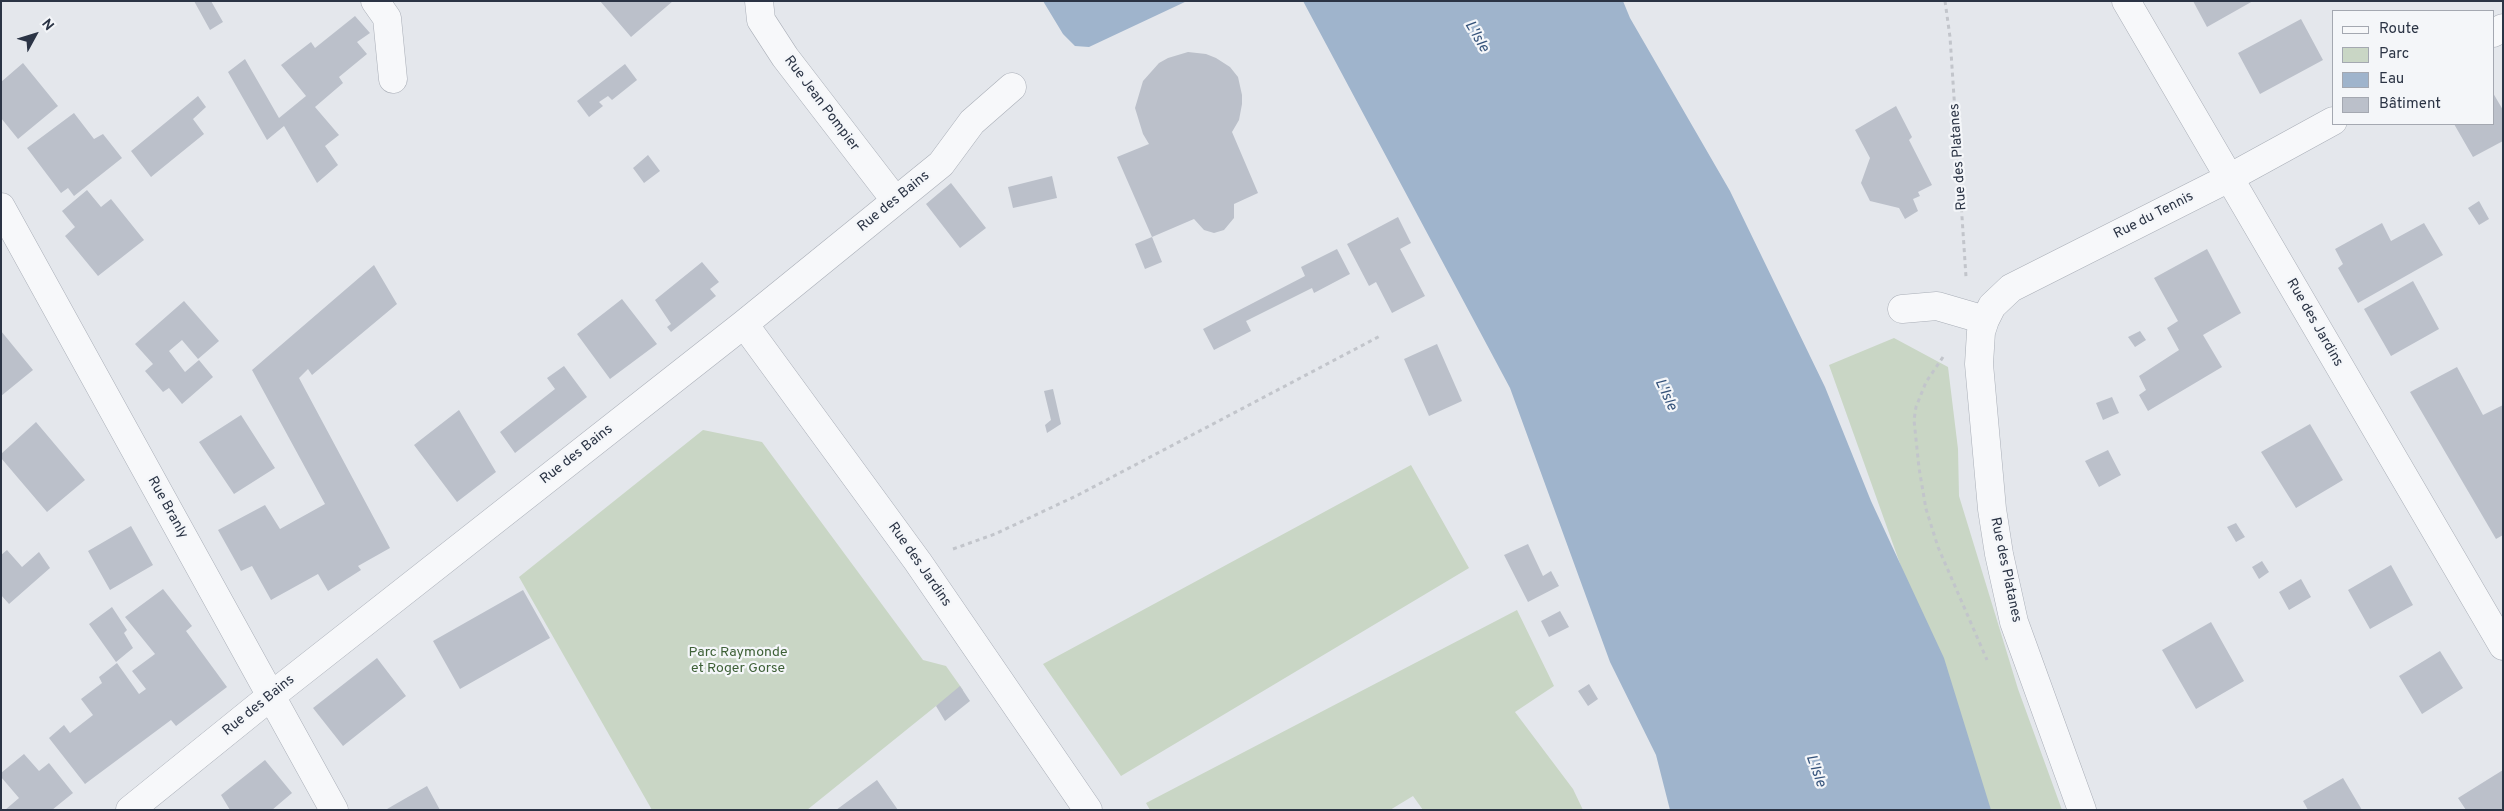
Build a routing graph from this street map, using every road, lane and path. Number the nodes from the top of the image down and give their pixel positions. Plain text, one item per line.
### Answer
1 (375, 1) edge
2 (759, 1) edge
3 (1945, 1) edge
4 (2126, 1) edge
5 (393, 79) dead end
6 (1012, 87) dead end
7 (2332, 122) edge
8 (2229, 178) junction
9 (895, 200) junction
10 (1, 207) edge
11 (1902, 309) dead end
12 (1973, 316) junction
13 (744, 324) junction
14 (1382, 336) dead end
15 (918, 562) junction
16 (2503, 646) edge
17 (271, 696) junction
18 (130, 810) edge
19 (334, 810) edge
20 (1088, 810) edge
21 (2082, 810) edge

1 - 5 street
2 - 9 street, Rue Jean Pompier
3 - 12 path, Rue des Platanes
4 - 8 street, Rue des Jardins
6 - 9 street, Rue des Bains
7 - 8 street, Rue du Tennis
8 - 12 street, Rue du Tennis
8 - 16 street, Rue des Jardins
9 - 13 street, Rue des Bains
10 - 17 street, Rue Branly
11 - 12 street
12 - 21 street, Rue des Platanes
13 - 15 street, Rue des Jardins
13 - 17 street, Rue des Bains
14 - 15 path
15 - 20 street, Rue des Jardins
17 - 18 street, Rue des Bains
17 - 19 street, Rue Branly

